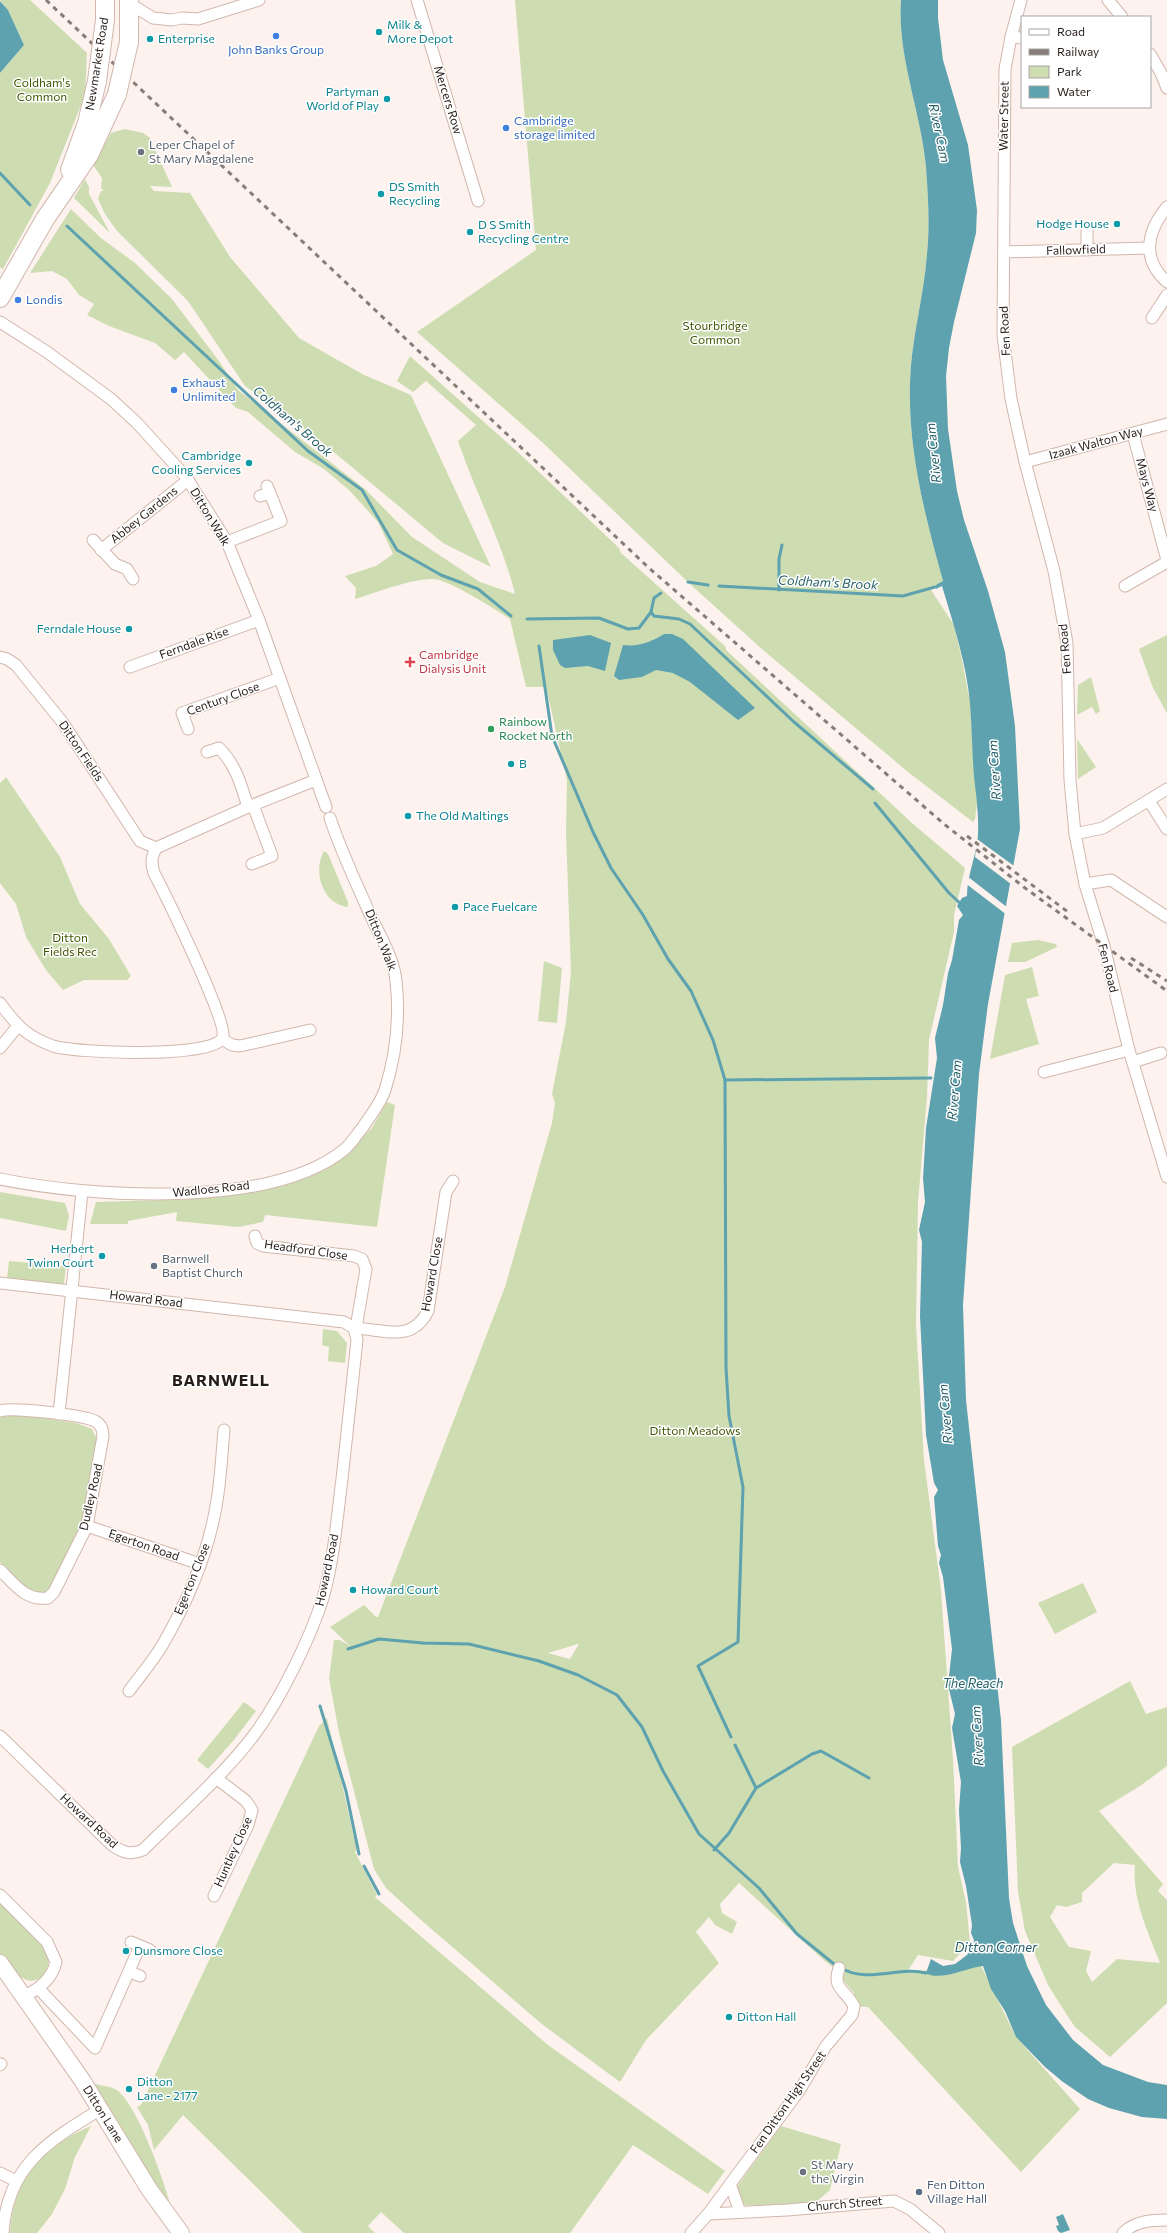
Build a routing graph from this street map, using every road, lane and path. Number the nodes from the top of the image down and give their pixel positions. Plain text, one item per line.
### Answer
1 (105, 0) edge
2 (259, 0) edge
3 (417, 0) edge
4 (1021, 0) edge
5 (1108, 0) edge
6 (129, 2) edge
7 (1121, 16) edge
8 (1011, 37) junction
9 (1021, 38) edge
10 (1151, 56) edge
11 (1167, 88) edge
12 (115, 100) junction
13 (93, 101) junction
14 (60, 195) junction
15 (478, 201) dead end
16 (1167, 206) edge
17 (1087, 229) dead end
18 (1004, 234) joint
19 (1148, 248) junction
20 (1086, 250) junction
21 (1004, 252) junction
22 (1167, 282) edge
23 (1167, 295) edge
24 (0, 298) edge
25 (1152, 318) dead end
26 (0, 322) edge
27 (1167, 424) edge
28 (1133, 434) junction
29 (1024, 462) junction
30 (188, 480) junction
31 (266, 492) dead end
32 (93, 540) dead end
33 (227, 542) junction
34 (101, 550) junction
35 (1167, 561) edge
36 (133, 579) dead end
37 (1125, 586) dead end
38 (259, 620) junction
39 (0, 656) edge
40 (130, 667) dead end
41 (280, 678) junction
42 (188, 729) dead end
43 (207, 752) dead end
44 (316, 780) junction
45 (1167, 789) edge
46 (1149, 801) junction
47 (250, 806) junction
48 (326, 807) dead end
49 (330, 818) dead end
50 (1167, 829) edge
51 (1075, 834) junction
52 (156, 848) junction
53 (252, 864) dead end
54 (1085, 884) junction
55 (1167, 917) edge
56 (0, 1004) edge
57 (17, 1027) junction
58 (310, 1030) dead end
59 (222, 1039) junction
60 (0, 1048) edge
61 (1129, 1050) junction
62 (1161, 1053) dead end
63 (1133, 1062) junction
64 (1044, 1072) dead end
65 (384, 1092) joint
66 (1167, 1178) edge
67 (0, 1179) edge
68 (453, 1181) dead end
69 (82, 1192) junction
70 (255, 1236) dead end
71 (0, 1283) edge
72 (71, 1291) junction
73 (354, 1328) junction
74 (0, 1411) edge
75 (59, 1414) junction
76 (224, 1430) dead end
77 (87, 1526) junction
78 (200, 1564) junction
79 (1, 1574) edge
80 (129, 1692) dead end
81 (0, 1736) edge
82 (216, 1778) junction
83 (0, 1895) edge
84 (214, 1896) dead end
85 (140, 1946) dead end
86 (0, 1963) edge
87 (839, 1968) dead end
88 (39, 1989) junction
89 (24, 1996) junction
90 (101, 2109) junction
91 (0, 2173) edge
92 (16, 2181) junction
93 (730, 2184) junction
94 (740, 2212) junction
95 (708, 2214) junction
96 (1167, 2220) edge
97 (3, 2233) edge
98 (181, 2233) edge
99 (691, 2233) edge
100 (939, 2233) edge
101 (1122, 2233) edge

1 - 13 main road, Newmarket Road, bridge
2 - 6 street
3 - 15 street, Mercers Row
4 - 8 street, Water Street
5 - 7 street
6 - 12 main road, Newmarket Road, bridge
8 - 9 street
8 - 18 street, Water Street
10 - 11 street
12 - 13 main road
12 - 14 main road, Newmarket Road
13 - 14 main road, Newmarket Road
14 - 24 main road, Newmarket Road
16 - 19 street
17 - 20 street
18 - 21 street, Fen Road
19 - 20 street, Fallowfield
19 - 22 street
20 - 21 street, Fallowfield
21 - 29 street, Fen Road
23 - 25 street
26 - 30 street, Ditton Walk
27 - 28 street, Izaak Walton Way
28 - 29 street, Izaak Walton Way
28 - 35 street, Mays Way
29 - 51 street, Fen Road
30 - 33 street, Ditton Walk
30 - 34 street, Abbey Gardens
31 - 33 street
32 - 34 street, Abbey Gardens
33 - 38 street, Ditton Walk
34 - 36 street, Abbey Gardens
35 - 37 street
38 - 40 street, Ferndale Rise
38 - 41 street, Ditton Walk
39 - 52 street, Ditton Fields
41 - 42 street, Century Close
41 - 44 street, Ditton Walk
43 - 47 street
44 - 47 street
44 - 48 street, Ditton Walk
45 - 46 street
46 - 50 street
46 - 51 street
47 - 52 street
47 - 53 street
49 - 65 street, Ditton Walk
51 - 54 street, Fen Road
52 - 59 street
54 - 55 street
54 - 61 street, Fen Road
56 - 57 street
57 - 59 street
57 - 60 street
58 - 59 street
61 - 63 street, Fen Road
61 - 64 street
62 - 63 street
63 - 66 street, Fen Road
65 - 69 street, Wadloes Road
67 - 69 street, Wadloes Road
68 - 73 street, Howard Close
69 - 72 street
70 - 73 street, Headford Close
71 - 72 street, Howard Road
72 - 73 street, Howard Road
72 - 75 street
73 - 82 street, Howard Road
74 - 75 street, Dudley Road
75 - 77 street, Dudley Road
76 - 78 street, Egerton Close
77 - 78 street, Egerton Road
77 - 79 street, Dudley Road
78 - 80 street, Egerton Close
81 - 82 street, Howard Road
82 - 84 street, Huntley Close
83 - 88 street
85 - 88 street
86 - 89 main road, Ditton Lane
87 - 93 street, Fen Ditton High Street
88 - 89 street
89 - 90 main road, Ditton Lane
90 - 92 street
90 - 98 main road, Ditton Lane
91 - 92 street
92 - 97 street
93 - 94 street
93 - 95 street, Fen Ditton High Street
94 - 95 street, Church Street
94 - 100 street, Church Street
95 - 99 street, Fen Ditton High Street
96 - 101 street

